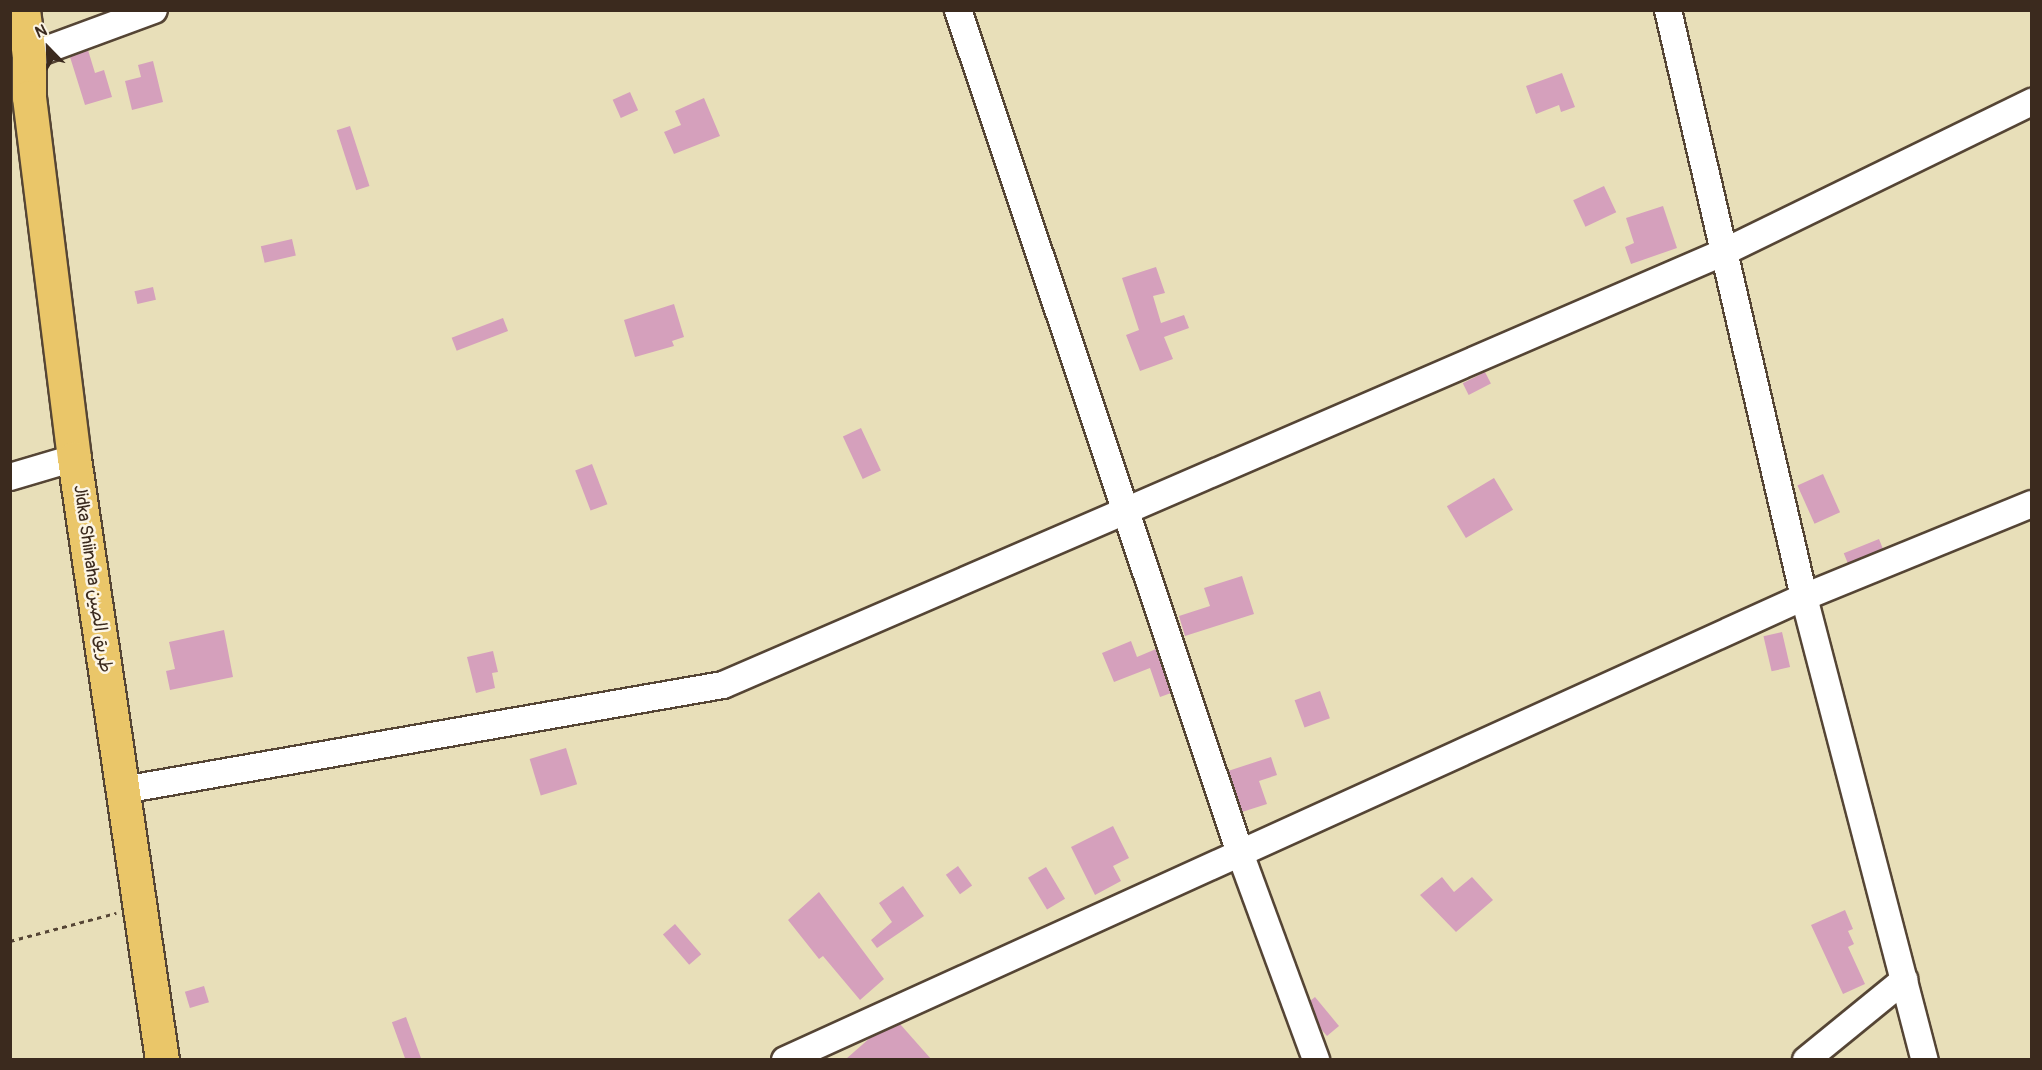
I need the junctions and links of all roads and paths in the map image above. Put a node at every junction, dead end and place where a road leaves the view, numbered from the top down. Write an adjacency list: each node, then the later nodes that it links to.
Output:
1 (23, 10): 5 (main road, Jidka Shiinaha طريق الصين)
2 (154, 10): 5 (street)
3 (958, 10): 11 (street)
4 (1668, 10): 7 (street)
5 (29, 56): 8 (main road, Jidka Shiinaha طريق الصين)
6 (2031, 102): 7 (street)
7 (1724, 252): 11 (street); 12 (street)
8 (74, 458): 9 (street); 13 (main road, Jidka Shiinaha طريق الصين)
9 (10, 477)
10 (2031, 504): 12 (street)
11 (1126, 511): 13 (street); 14 (street)
12 (1804, 597): 14 (street); 17 (street)
13 (123, 790): 15 (main road, Jidka Shiinaha طريق الصين)
14 (1240, 853): 19 (street); 20 (street)
15 (140, 907): 16 (path); 18 (main road, Jidka Shiinaha طريق الصين)
16 (10, 941)
17 (1904, 980): 21 (street); 22 (street)
18 (162, 1059)
19 (785, 1059)
20 (1316, 1059)
21 (1806, 1059)
22 (1925, 1059)

